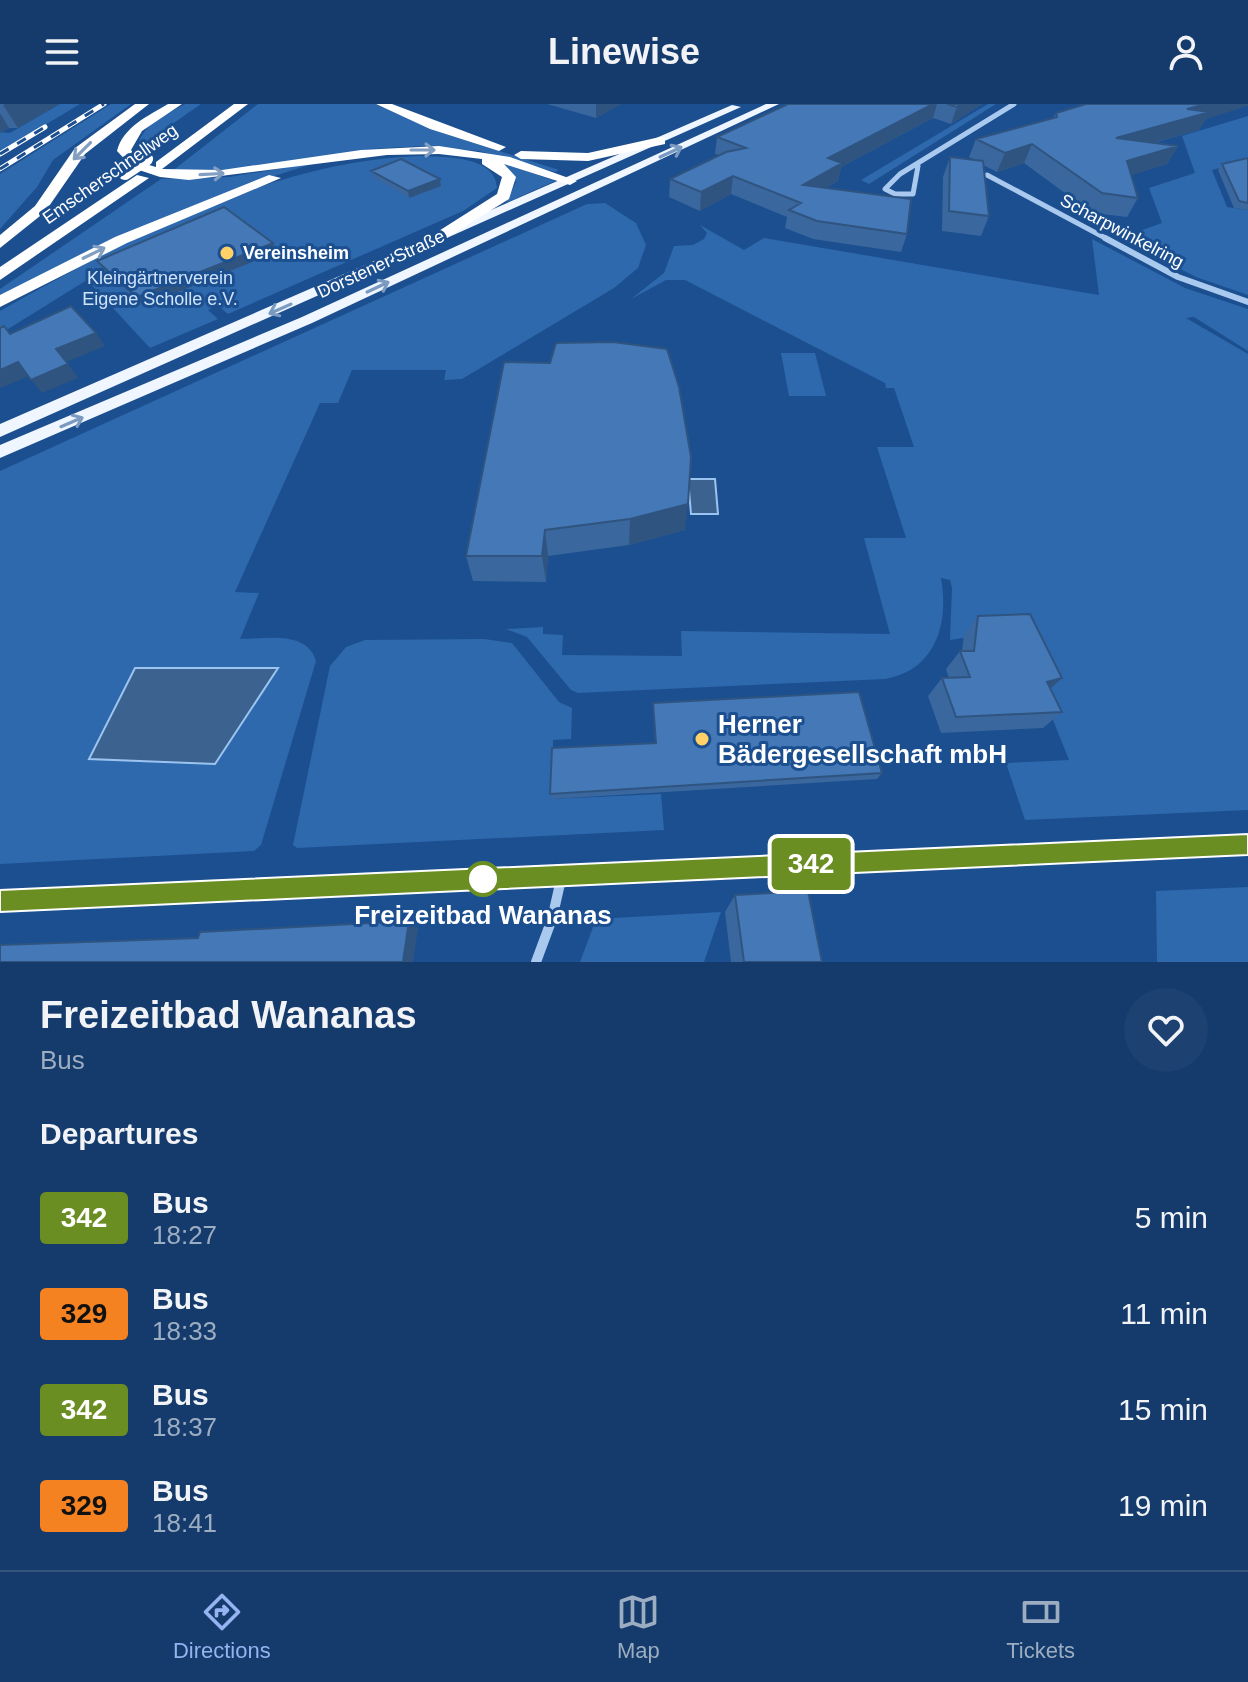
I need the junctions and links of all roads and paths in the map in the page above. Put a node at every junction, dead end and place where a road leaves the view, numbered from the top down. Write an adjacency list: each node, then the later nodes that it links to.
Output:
1 (143, 104): 21 (highway, one-way to 21)
2 (176, 104): 13 (highway, one-way to 13)
3 (221, 104): 23 (highway, bridge)
4 (242, 104): 24 (highway, Emscherschnellweg)
5 (382, 104): 10 (highway)
6 (405, 104): 10 (highway)
7 (743, 104): 11 (main road, Dorstener Straße)
8 (774, 104): 20 (main road, Dorstener Straße, one-way to 8)
9 (1014, 104): 12 (street)
10 (463, 135): 15 (highway)
11 (660, 141): 15 (highway); 19 (main road, Dorstener Straße)
12 (941, 151): 16 (street); 17 (street)
13 (381, 152): 14 (highway, one-way to 14); 25 (highway, one-way to 13)
14 (466, 153): 19 (highway); 22 (highway)
15 (521, 155): 19 (highway)
16 (952, 156)
17 (918, 166): 17 (street)
18 (987, 175): 26 (street, Scharpwinkelring)
19 (576, 179): 20 (main road); 22 (main road, Dorstener Straße)
20 (594, 188): 28 (main road, Dorstener Straße, one-way to 20)
21 (0, 243)
22 (429, 244): 27 (main road, Dorstener Straße, one-way to 27)
23 (0, 253)
24 (0, 275)
25 (0, 302)
26 (1248, 302)
27 (0, 431)
28 (0, 452)
29 (1248, 845): 30 (street)
30 (562, 875): 31 (street); 32 (street)
31 (0, 901)
32 (536, 962)

